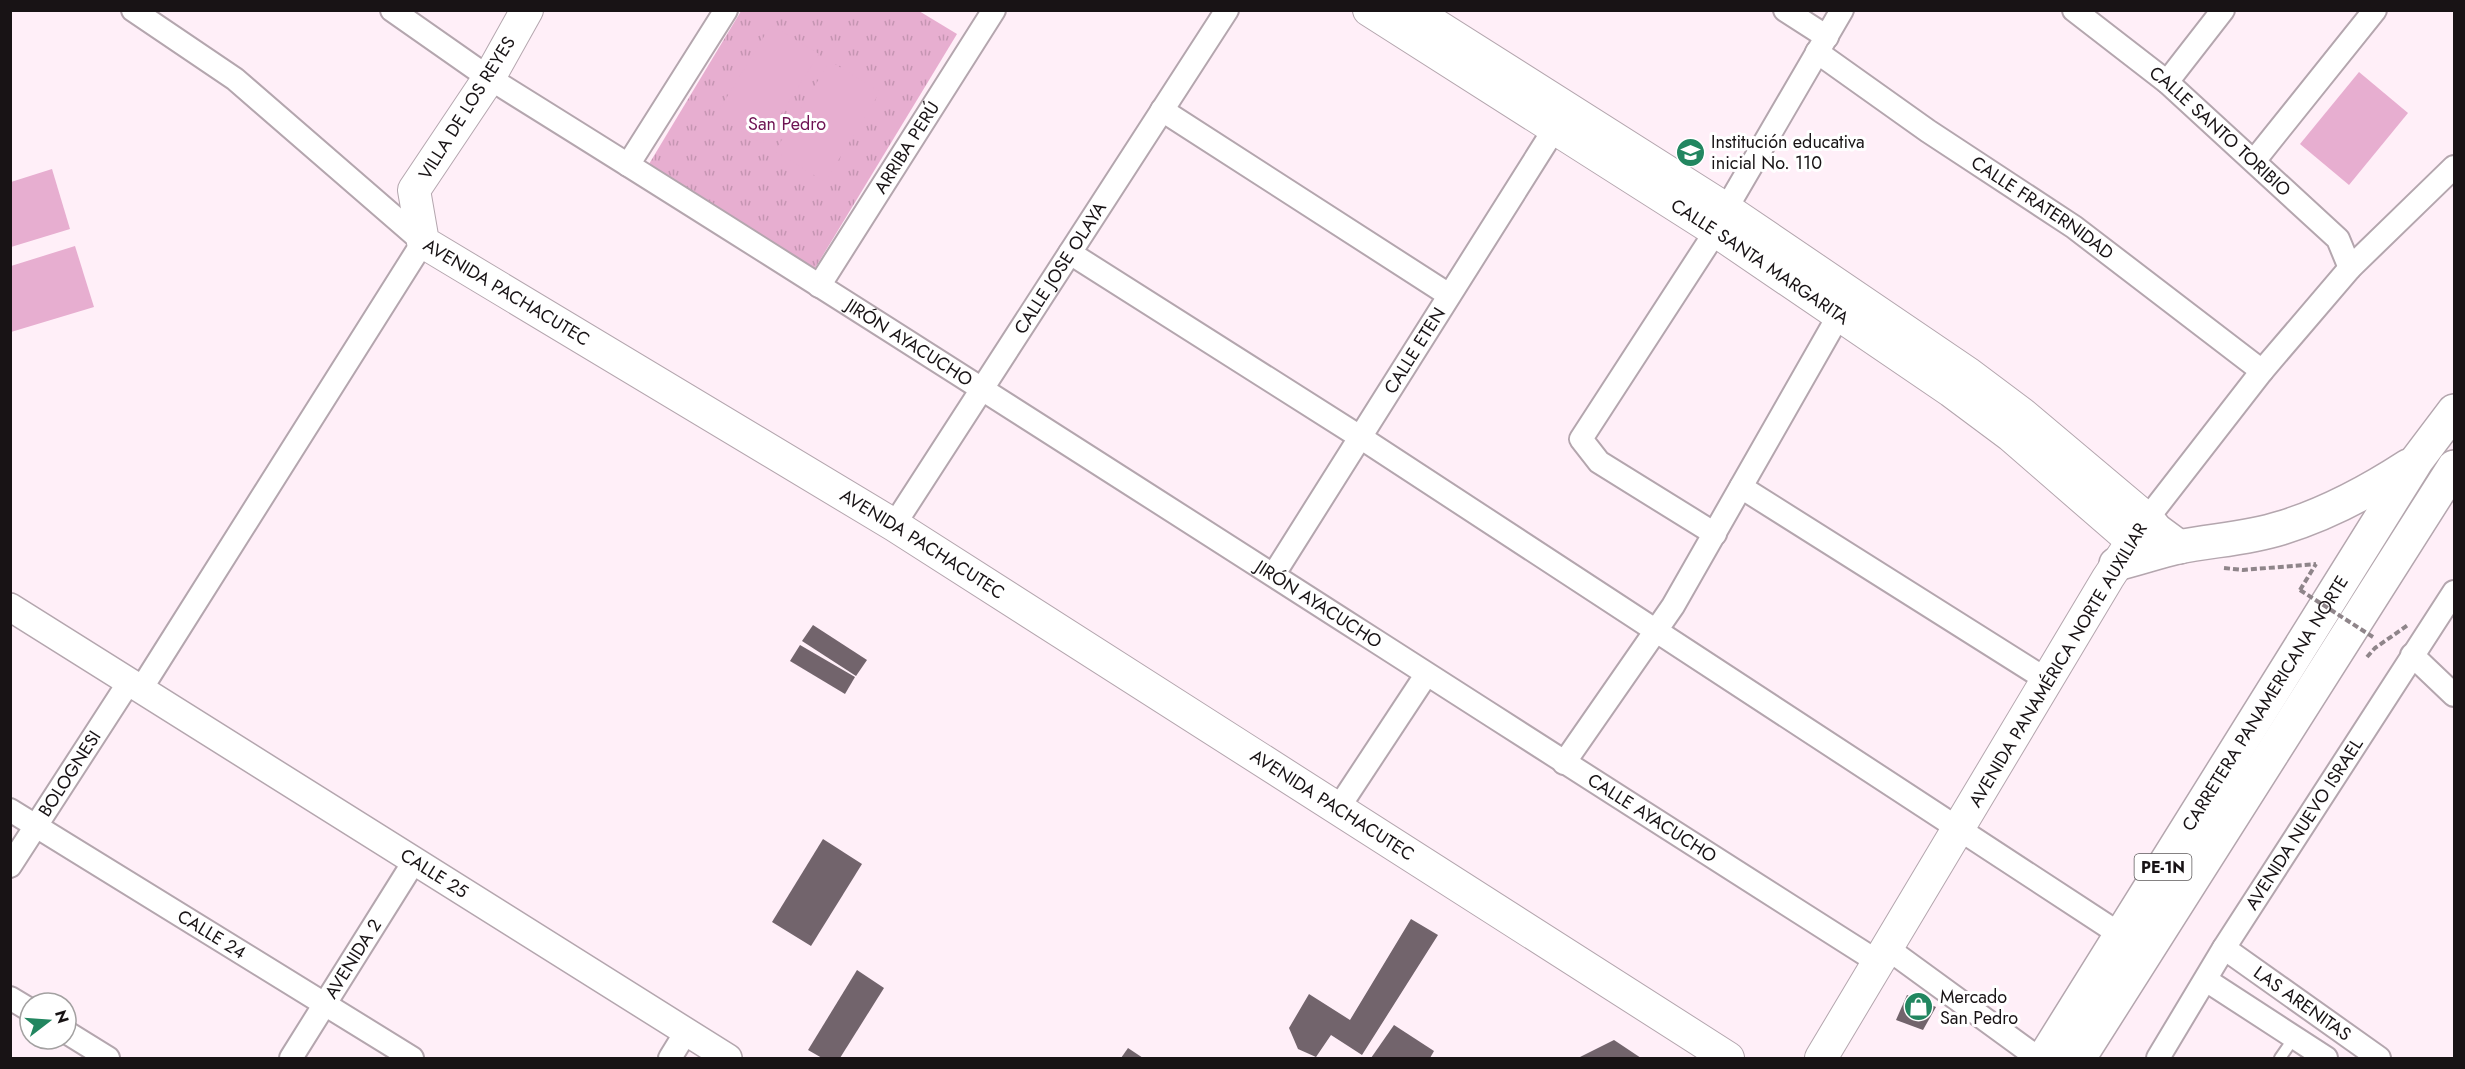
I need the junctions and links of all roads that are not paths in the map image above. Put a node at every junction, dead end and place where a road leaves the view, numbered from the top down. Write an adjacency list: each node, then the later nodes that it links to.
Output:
1 (134, 10): 23 (street, AVENIDA PACHACUTEC)
2 (392, 10): 15 (street, JIRÓN AYACUCHO)
3 (527, 10): 15 (main road, VILLA DE LOS REYES)
4 (726, 10): 20 (street)
5 (1227, 10): 17 (street, CALLE JOSE OLAYA)
6 (1369, 10): 18 (main road, CALLE SANTA MARGARITA)
7 (1412, 10): 22 (main road, CALLE SANTA MARGARITA)
8 (1785, 10): 14 (street, CALLE FRATERNIDAD)
9 (1842, 10): 14 (street)
10 (2074, 10): 16 (street, CALLE SANTO TORIBIO)
11 (2223, 10): 16 (street)
12 (2375, 10): 19 (street)
13 (983, 14): 26 (street, ARRIBA PERÚ)
14 (1822, 44): 22 (street); 29 (street, CALLE FRATERNIDAD)
15 (489, 78): 20 (street, JIRÓN AYACUCHO); 23 (main road, VILLA DE LOS REYES)
16 (2167, 82): 19 (street, CALLE SANTO TORIBIO)
17 (1162, 110): 24 (street, CALLE JOSE OLAYA); 27 (street)
18 (1555, 128): 22 (main road, CALLE SANTA MARGARITA); 27 (street, CALLE ETEN)
19 (2254, 162): 25 (street, CALLE SANTO TORIBIO)
20 (628, 165): 26 (street, JIRÓN AYACUCHO)
21 (2454, 167): 25 (street, AVENIDA PANAMÉRICA NORTE AUXILIAR)
22 (1721, 220): 28 (main road, CALLE SANTA MARGARITA); 37 (street); 38 (main road, CALLE SANTA MARGARITA)
23 (423, 242): 36 (main road, AVENIDA PACHACUTEC); 47 (street, BOLOGNESI)
24 (1070, 254): 30 (street, CALLE JOSE OLAYA); 32 (street)
25 (2350, 268): 29 (street, AVENIDA PANAMÉRICA NORTE AUXILIAR)
26 (819, 286): 30 (street, JIRÓN AYACUCHO)
27 (1449, 295): 32 (street, CALLE ETEN)
28 (1839, 315): 35 (street); 38 (main road, CALLE SANTA MARGARITA)
29 (2262, 371): 38 (street, AVENIDA PANAMÉRICA NORTE AUXILIAR)
30 (982, 389): 36 (street, CALLE JOSE OLAYA); 40 (street, JIRÓN AYACUCHO)
31 (2454, 411): 33 (highway, CARRETERA PANAMERICANA NORTE / PE-1N)
32 (1360, 436): 40 (street, CALLE ETEN); 43 (street)
33 (2417, 460): 39 (highway); 56 (highway, CARRETERA PANAMERICANA NORTE / PE-1N)
34 (2454, 467): 73 (highway, CARRETERA PANAMERICANA NORTE / PE-1N)
35 (1741, 487): 37 (street); 46 (street)
36 (894, 525): 50 (main road, AVENIDA PACHACUTEC)
37 (1715, 534): 43 (street)
38 (2131, 541): 39 (highway); 39 (highway); 46 (main road, AVENIDA PANAMÉRICA NORTE AUXILIAR)
39 (2179, 547)
40 (1274, 574): 45 (street, JIRÓN AYACUCHO)
41 (2454, 592): 44 (street, AVENIDA NUEVO ISRAEL)
42 (10, 607): 47 (street, CALLE 25)
43 (1657, 629): 49 (street); 53 (street)
44 (2412, 655): 48 (street); 57 (street, AVENIDA NUEVO ISRAEL)
45 (1426, 675): 49 (street, CALLE AYACUCHO); 50 (street)
46 (2047, 680): 53 (main road, AVENIDA PANAMÉRICA NORTE AUXILIAR)
47 (135, 685): 52 (street, BOLOGNESI); 54 (street, CALLE 25)
48 (2454, 696)
49 (1564, 763): 58 (street, CALLE AYACUCHO)
50 (1339, 807): 69 (main road, AVENIDA PACHACUTEC)
51 (10, 810): 52 (street, CALLE 24)
52 (36, 826): 55 (street, BOLOGNESI); 60 (street, CALLE 24)
53 (1959, 826): 56 (street); 58 (main road, AVENIDA PANAMÉRICA NORTE AUXILIAR)
54 (415, 860): 60 (street, AVENIDA 2); 61 (street, CALLE 25)
55 (10, 866)
56 (2121, 935): 72 (highway, CARRETERA PANAMERICANA NORTE / PE-1N)
57 (2224, 948): 59 (street, AVENIDA NUEVO ISRAEL); 77 (street, LAS ARENITAS)
58 (1882, 956): 70 (main road, AVENIDA PANAMÉRICA NORTE AUXILIAR); 71 (street, CALLE AYACUCHO)
59 (2206, 980): 62 (street); 74 (street, AVENIDA NUEVO ISRAEL)
60 (325, 1005): 65 (street, AVENIDA 2); 66 (street, CALLE 24)
61 (686, 1032): 67 (street); 68 (street, CALLE 25)
62 (2294, 1038): 75 (lane); 76 (street)
63 (78, 1040): 64 (street)
64 (108, 1059)
65 (291, 1059)
66 (412, 1059)
67 (670, 1059)
68 (728, 1059)
69 (1728, 1059)
70 (1821, 1059)
71 (2038, 1059)
72 (2044, 1059)
73 (2079, 1059)
74 (2158, 1059)
75 (2280, 1059)
76 (2326, 1059)
77 (2379, 1059)

